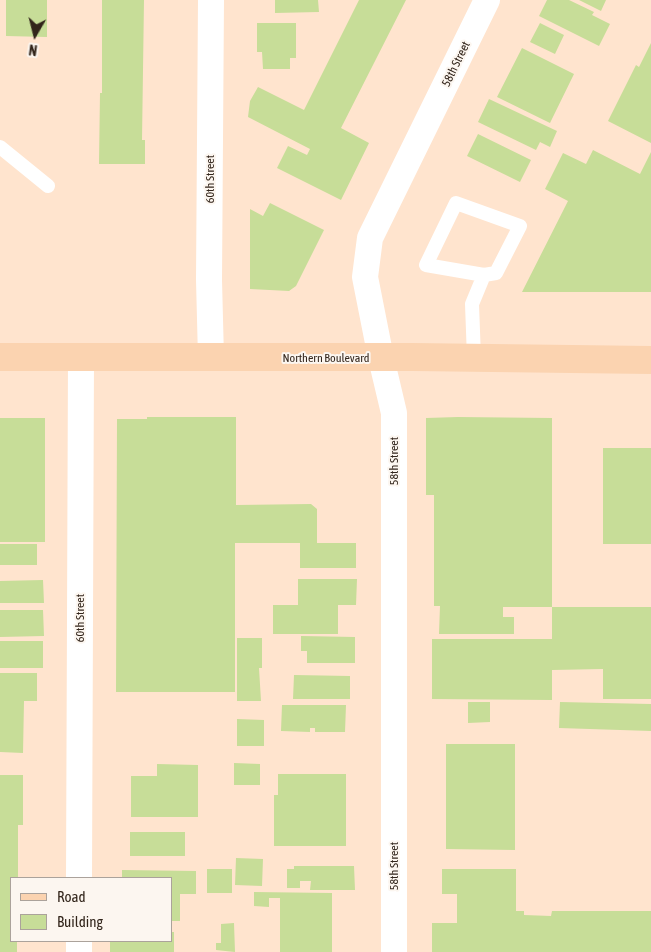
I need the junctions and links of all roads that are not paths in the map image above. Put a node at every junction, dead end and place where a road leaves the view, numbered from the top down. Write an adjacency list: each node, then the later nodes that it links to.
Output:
1 (211, 0): 8 (street, 60th Street)
2 (487, 0): 9 (street, 58th Street)
3 (0, 147): 4 (lane)
4 (48, 186)
5 (484, 274): 5 (lane); 10 (lane)
6 (0, 357): 7 (main road, Northern Boulevard)
7 (80, 358): 8 (main road, Northern Boulevard); 12 (street, 60th Street)
8 (211, 358): 9 (main road, Northern Boulevard)
9 (381, 358): 10 (main road, Northern Boulevard); 13 (street, 58th Street)
10 (474, 358): 11 (main road, Northern Boulevard)
11 (651, 360)
12 (79, 877)
13 (394, 952)

